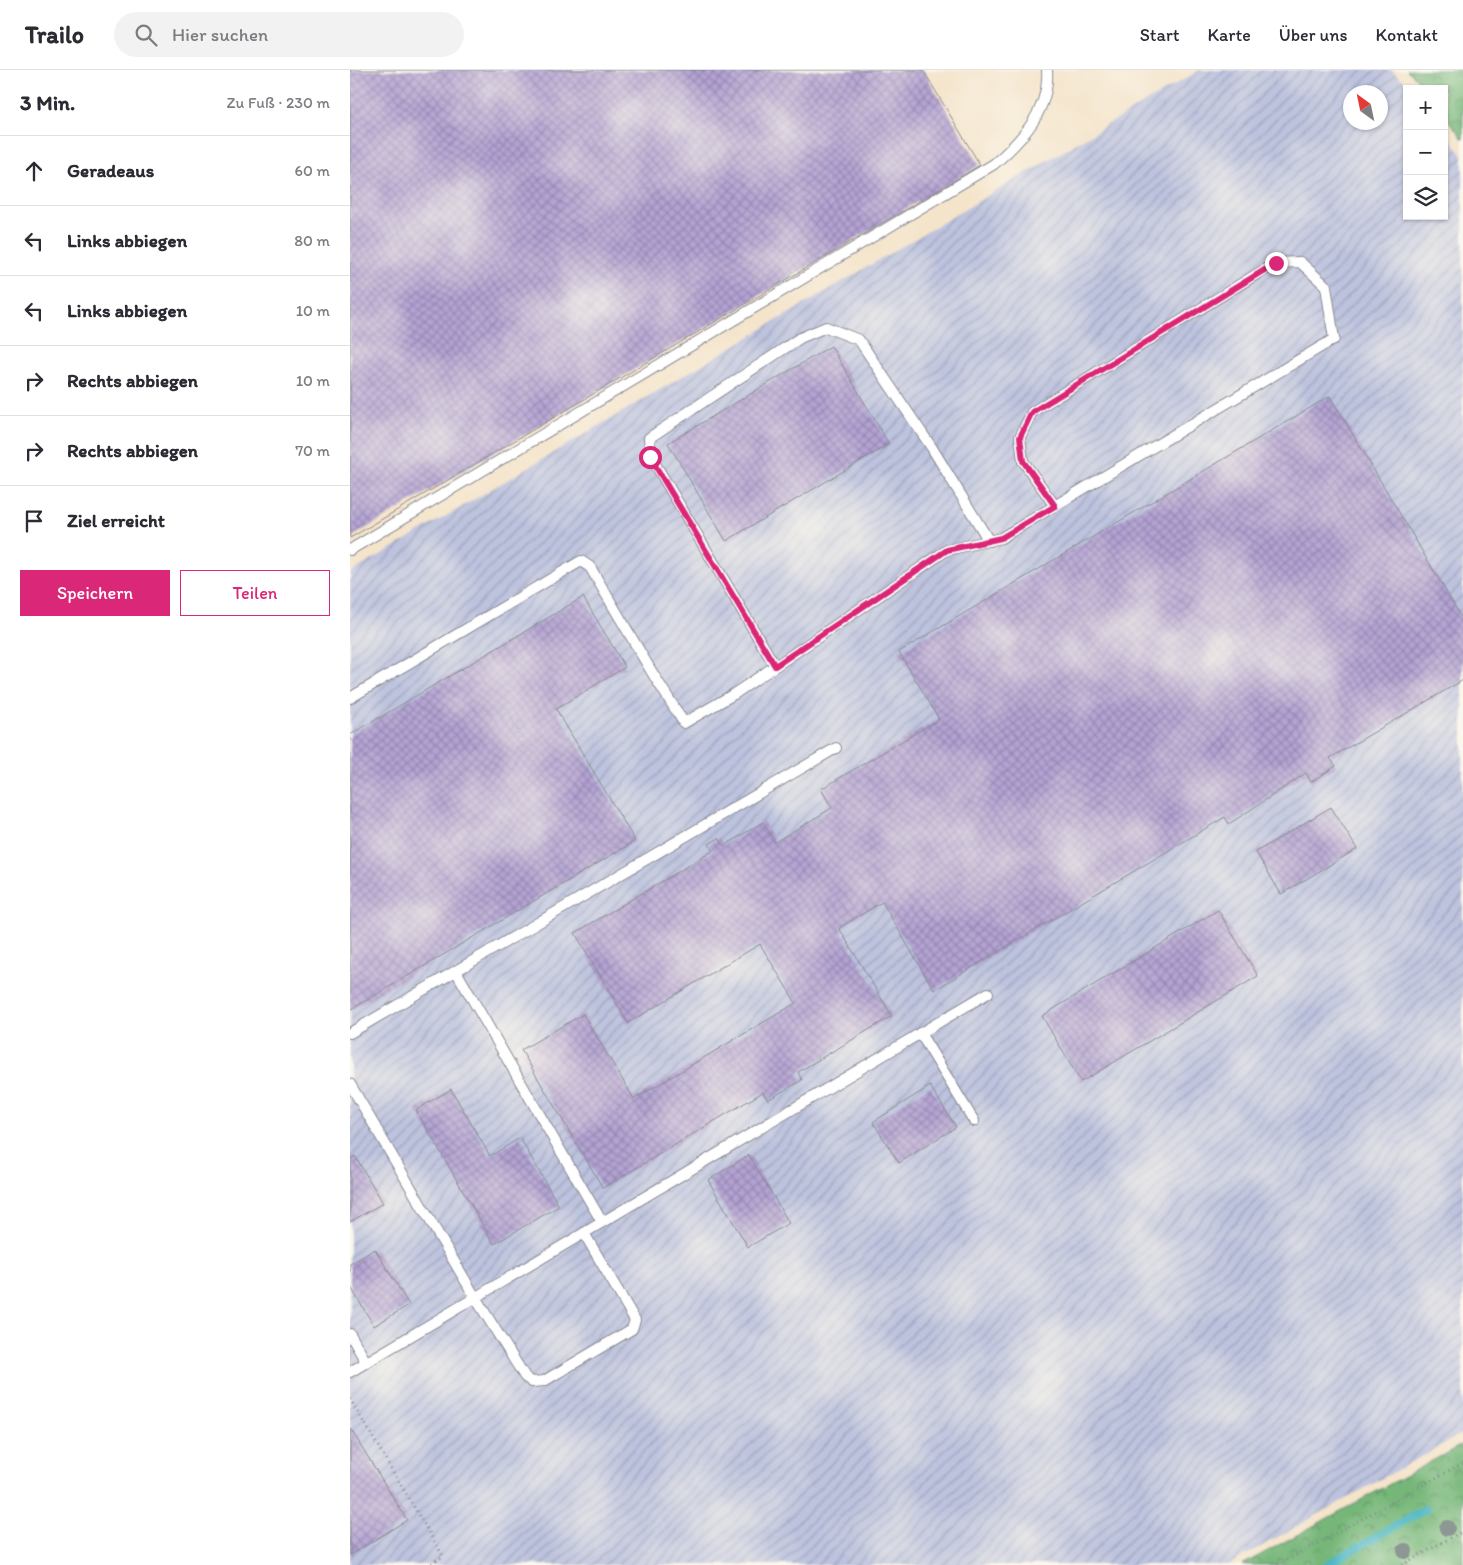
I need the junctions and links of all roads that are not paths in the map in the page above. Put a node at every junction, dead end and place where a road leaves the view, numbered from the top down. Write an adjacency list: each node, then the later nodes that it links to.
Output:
1 (1047, 70): 4 (lane)
2 (1055, 506): 2 (lane); 3 (lane)
3 (989, 541): 5 (lane); 5 (lane)
4 (350, 550)
5 (775, 666): 6 (lane)
6 (350, 698)
7 (836, 748): 8 (lane)
8 (456, 971): 10 (lane); 14 (lane)
9 (988, 992): 11 (lane)
10 (350, 1033)
11 (920, 1033): 13 (lane); 14 (lane)
12 (350, 1084): 16 (lane)
13 (974, 1121)
14 (602, 1222): 15 (lane)
15 (584, 1233): 16 (lane); 16 (lane)
16 (475, 1298): 18 (lane)
17 (350, 1334): 18 (lane)
18 (366, 1362): 19 (lane)
19 (350, 1372)

